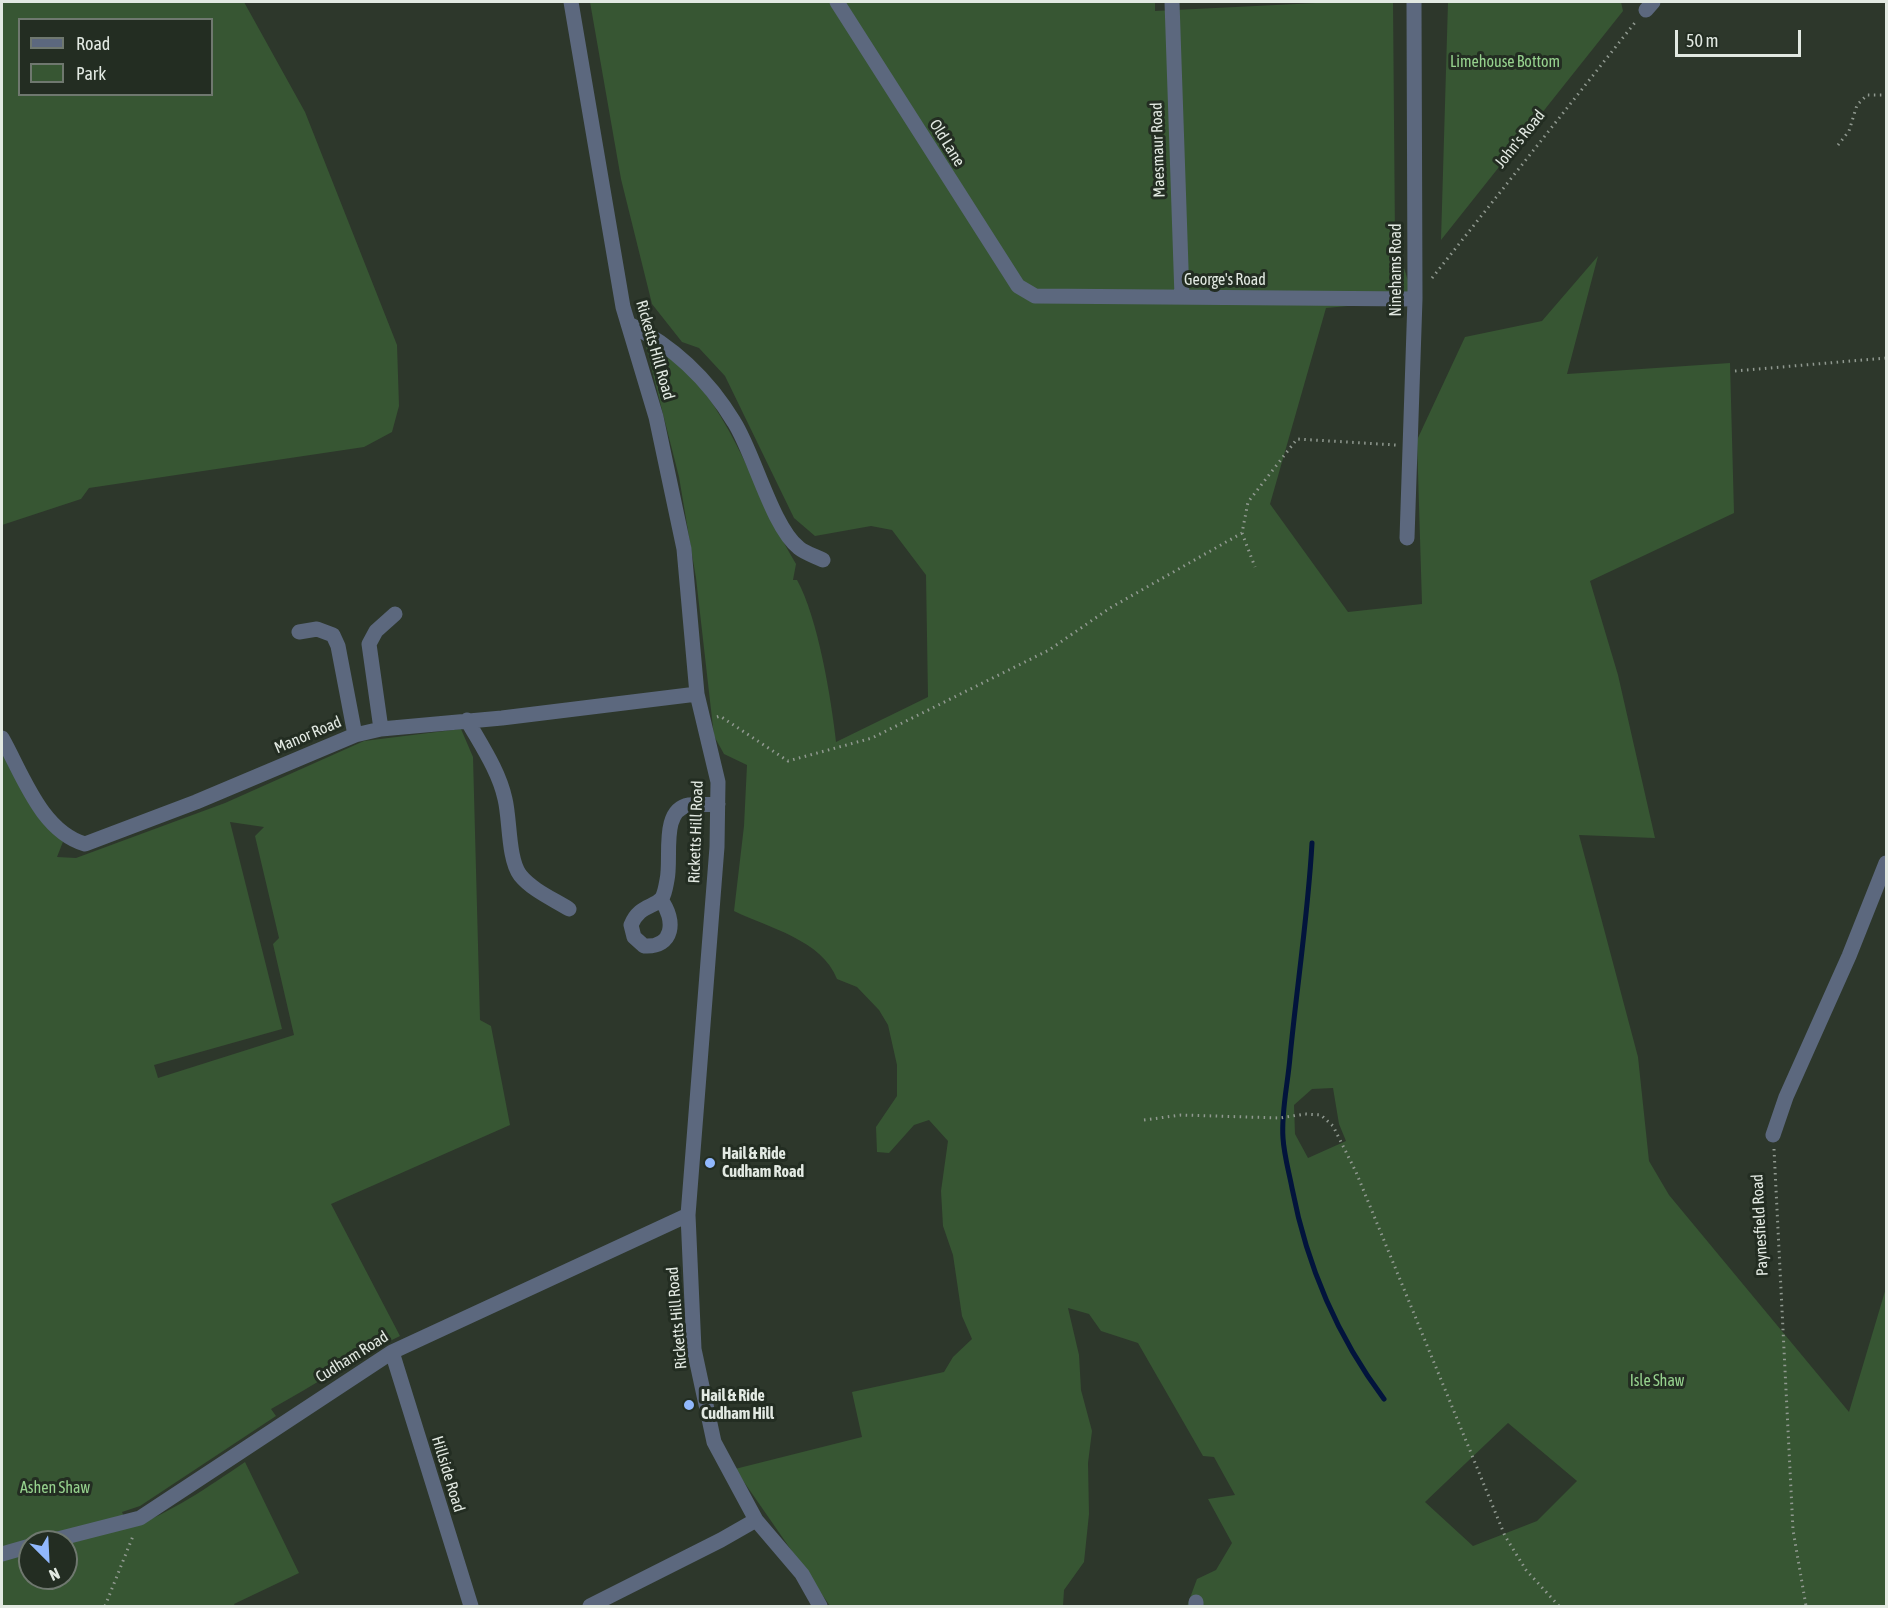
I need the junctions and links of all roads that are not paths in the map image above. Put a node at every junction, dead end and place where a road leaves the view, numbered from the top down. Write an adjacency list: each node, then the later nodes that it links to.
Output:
1 (571, 2): 8 (street, Ricketts Hill Road)
2 (837, 2): 5 (street, Old Lane)
3 (1172, 2): 6 (street, Maesmaur Road)
4 (1414, 2): 7 (street, Ninehams Road)
5 (1035, 296): 6 (street, George's Road)
6 (1182, 297): 7 (street, George's Road)
7 (1415, 299): 9 (street, Ninehams Road)
8 (628, 324): 10 (street); 13 (street, Ricketts Hill Road)
9 (1407, 538)
10 (823, 560)
11 (395, 614): 15 (street)
12 (299, 632): 16 (street)
13 (697, 694): 14 (street, Manor Road); 18 (street, Ricketts Hill Road)
14 (467, 720): 15 (street, Manor Road); 21 (street)
15 (381, 729): 16 (street, Manor Road)
16 (355, 735): 17 (street, Manor Road)
17 (2, 738)
18 (718, 804): 20 (street); 23 (street, Ricketts Hill Road)
19 (1887, 862): 22 (street)
20 (661, 900)
21 (569, 909)
22 (1773, 1135)
23 (687, 1215): 24 (street, Cudham Road); 25 (street, Ricketts Hill Road)
24 (392, 1352): 26 (street, Cudham Road); 29 (street, Hillside Road)
25 (756, 1520): 30 (street); 31 (street, Ricketts Hill Road)
26 (78, 1534)
27 (18, 1549): 28 (street)
28 (2, 1554)
29 (471, 1606)
30 (590, 1606)
31 (820, 1606)

